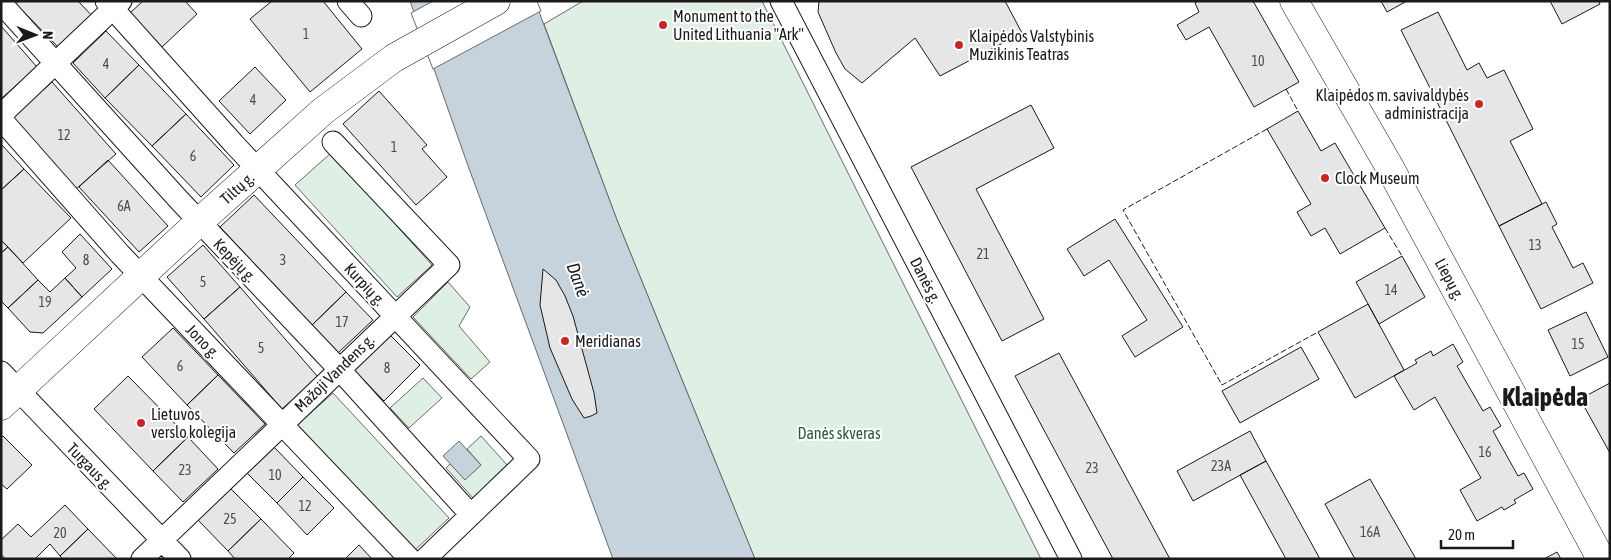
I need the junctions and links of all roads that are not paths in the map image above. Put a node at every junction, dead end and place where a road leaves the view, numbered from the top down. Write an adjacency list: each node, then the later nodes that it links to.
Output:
1 (496, 1): 10 (main road, Tiltų g.)
2 (781, 1): 23 (street, Danės g.)
3 (1294, 1): 24 (main road, Liepų g.)
4 (1, 3): 6 (street, Kepėjų g.)
5 (114, 4): 6 (street); 10 (street, Kurpių g.)
6 (57, 64): 7 (street); 11 (street, Kepėjų g.)
7 (1, 115)
8 (1, 119): 12 (street, Jono g.)
9 (334, 142): 13 (street, Mažoji Vandens g.)
10 (258, 169): 11 (main road, Tiltų g.); 13 (street, Kurpių g.)
11 (199, 222): 12 (main road, Tiltų g.); 14 (street, Kepėjų g.)
12 (141, 276): 15 (main road, Tiltų g.); 16 (street, Jono g.)
13 (394, 315): 14 (street, Mažoji Vandens g.); 17 (street, Kurpių g.)
14 (339, 369): 16 (street, Mažoji Vandens g.); 17 (street, Kepėjų g.)
15 (7, 389): 18 (street, Turgaus g.)
16 (281, 423): 18 (street, Mažoji Vandens g.); 21 (street, Jono g.)
17 (471, 515): 22 (street, Kurpių g.)
18 (161, 540): 19 (street, Mažoji Vandens g.); 20 (street, Turgaus g.)
19 (142, 559)
20 (180, 559)
21 (410, 559)
22 (425, 559)
23 (1071, 559)
24 (1601, 559)

